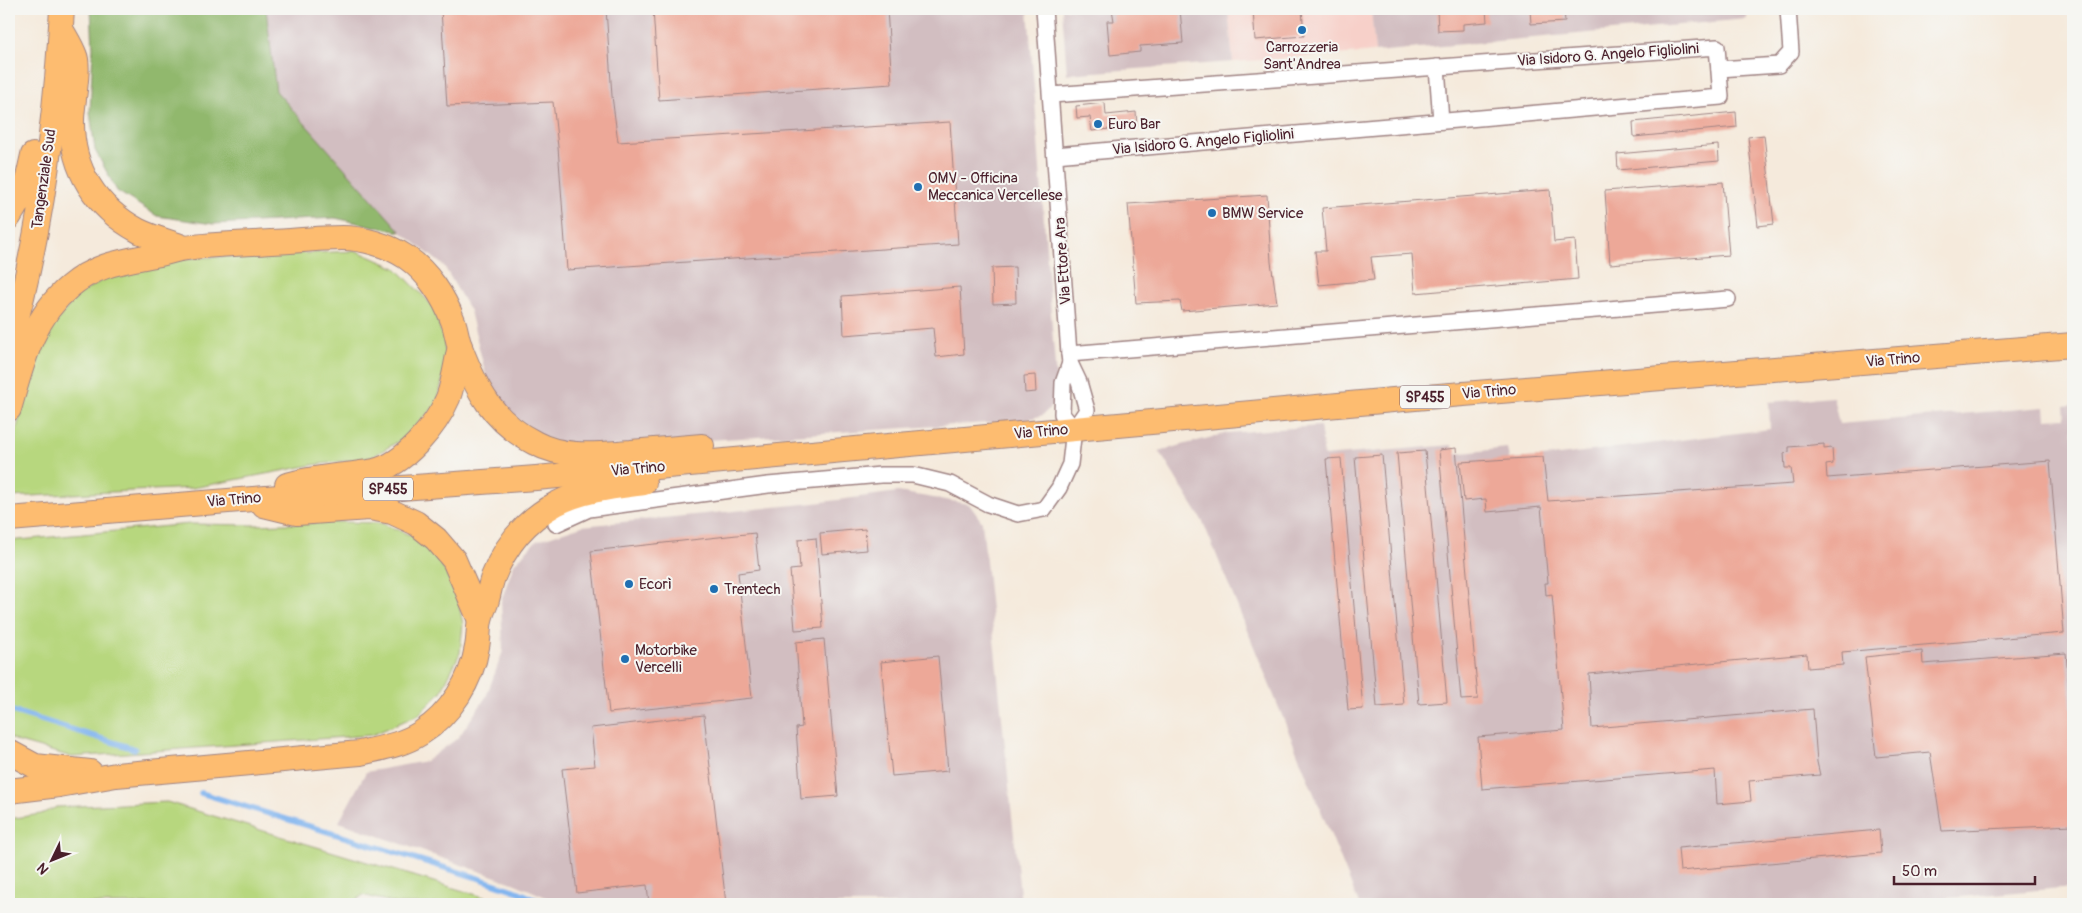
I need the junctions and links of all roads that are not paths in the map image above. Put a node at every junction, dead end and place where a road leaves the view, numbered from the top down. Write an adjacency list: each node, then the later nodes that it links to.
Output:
1 (1044, 9): 7 (street, Via Ettore Ara)
2 (1788, 9): 5 (street)
3 (61, 19): 6 (main road, Tangenziale Sud); 11 (main road)
4 (1437, 67): 5 (street, Via Isidoro G. Angelo Figliolini); 7 (street, Via Isidoro G. Angelo Figliolini); 8 (street)
5 (1719, 70): 8 (street, Via Isidoro G. Angelo Figliolini)
6 (57, 89): 10 (main road); 15 (main road, Tangenziale Sud)
7 (1050, 95): 9 (street, Via Ettore Ara)
8 (1442, 121): 9 (street, Via Isidoro G. Angelo Figliolini)
9 (1055, 155): 16 (street, Via Ettore Ara)
10 (9, 217)
11 (185, 248): 14 (main road); 17 (main road)
12 (1728, 299): 16 (street)
13 (2073, 345): 18 (main road, Via Trino / SP455)
14 (460, 346): 19 (main road); 20 (main road)
15 (9, 347)
16 (1069, 358): 18 (street, Via Ettore Ara); 18 (street, Via Ettore Ara)
17 (9, 409)
18 (1074, 429): 19 (main road, Via Trino / SP455); 22 (street)
19 (778, 455): 20 (main road, Via Trino / SP455); 23 (main road)
20 (240, 500): 21 (main road, Via Trino / SP455); 23 (main road)
21 (9, 520)
22 (556, 524)
23 (480, 620): 25 (main road)
24 (9, 752): 25 (main road)
25 (116, 775): 26 (main road)
26 (9, 791)

